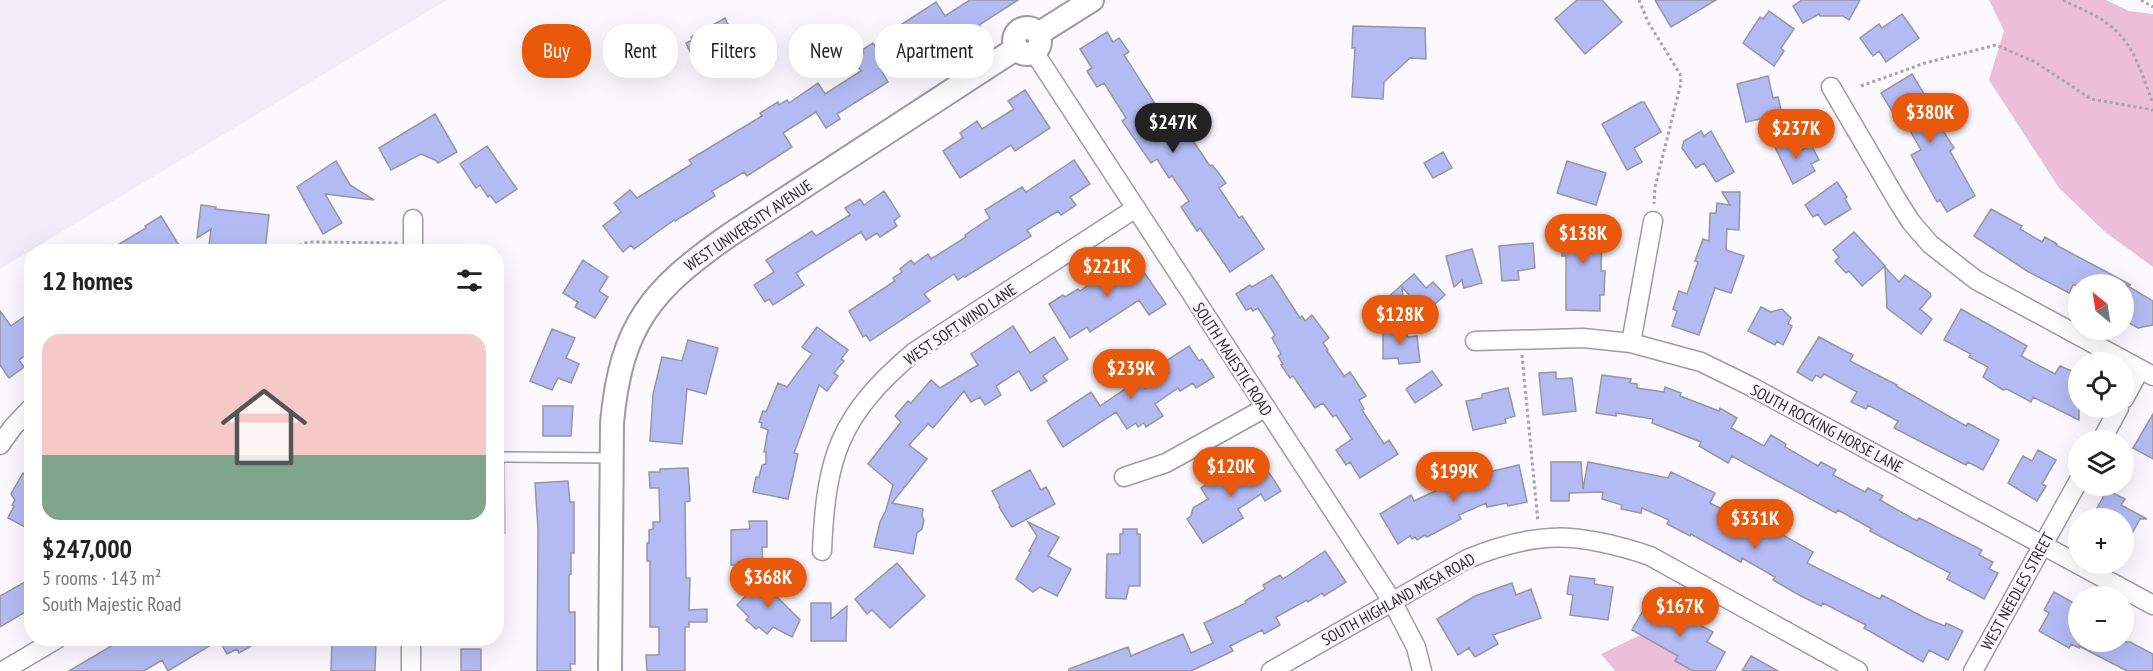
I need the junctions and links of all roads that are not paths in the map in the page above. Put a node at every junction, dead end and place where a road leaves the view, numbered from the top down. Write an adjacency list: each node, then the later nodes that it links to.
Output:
1 (1092, 0): 2 (street, WEST UNIVERSITY AVENUE)
2 (1030, 45): 4 (street, SOUTH MAJESTIC ROAD); 16 (street, WEST UNIVERSITY AVENUE)
3 (1831, 87): 10 (street)
4 (1136, 207): 12 (street, SOUTH MAJESTIC ROAD); 20 (street, WEST SOFT WIND LANE)
5 (413, 219): 7 (street)
6 (1653, 221): 9 (street)
7 (413, 244)
8 (1475, 341): 9 (street, SOUTH ROCKING HORSE LANE)
9 (1631, 343): 19 (street, SOUTH ROCKING HORSE LANE)
10 (2147, 373): 11 (street)
11 (2134, 388)
12 (1265, 408): 17 (street); 21 (street, SOUTH MAJESTIC ROAD)
13 (24, 415): 14 (street)
14 (0, 445)
15 (504, 457): 16 (lane)
16 (611, 458): 27 (street, WEST UNIVERSITY AVENUE)
17 (1124, 477)
18 (2070, 496): 19 (street, WEST NEEDLES STREET)
19 (2043, 544): 22 (street, SOUTH ROCKING HORSE LANE); 31 (street, WEST NEEDLES STREET)
20 (822, 550)
21 (1392, 602): 28 (street, SOUTH HIGHLAND MESA ROAD); 29 (street, SOUTH MAJESTIC ROAD); 30 (street, SOUTH HIGHLAND MESA ROAD)
22 (2153, 605)
23 (45, 646): 25 (street)
24 (411, 646): 26 (street)
25 (3, 671)
26 (411, 671)
27 (610, 671)
28 (1271, 671)
29 (1422, 671)
30 (1858, 671)
31 (1973, 671)

